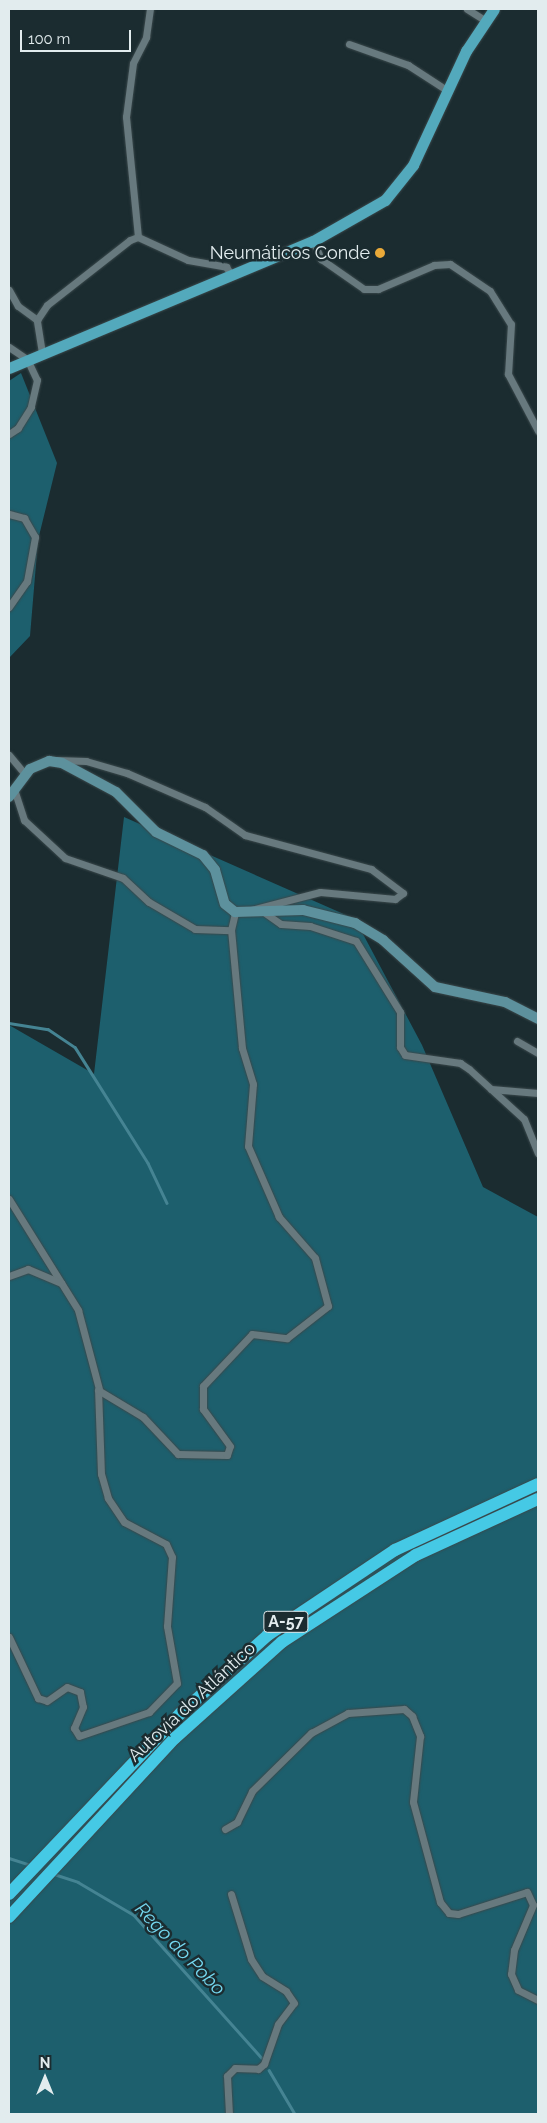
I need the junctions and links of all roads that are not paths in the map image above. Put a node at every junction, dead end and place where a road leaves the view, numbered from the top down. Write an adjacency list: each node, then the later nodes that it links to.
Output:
1 (150, 9): 7 (street)
2 (467, 9): 4 (street)
3 (494, 9): 4 (main road)
4 (486, 21): 6 (main road)
5 (348, 44): 6 (street)
6 (448, 91): 8 (main road)
7 (138, 237): 9 (street); 11 (street)
8 (313, 241): 9 (main road); 16 (street)
9 (231, 274): 13 (main road)
10 (9, 290): 11 (street)
11 (37, 320): 13 (street)
12 (9, 347): 14 (street)
13 (42, 353): 14 (main road)
14 (27, 359): 15 (main road); 17 (street)
15 (9, 368)
16 (538, 431)
17 (9, 434)
18 (9, 514): 19 (street)
19 (9, 607)
20 (9, 756): 22 (street)
21 (54, 761): 22 (street); 24 (street); 24 (street)
22 (25, 774): 23 (street)
23 (11, 793): 26 (street)
24 (240, 913): 25 (street); 26 (street)
25 (265, 913): 27 (street); 30 (street)
26 (231, 930): 36 (street)
27 (538, 1019)
28 (517, 1041): 29 (street)
29 (538, 1054)
30 (491, 1089): 31 (street); 32 (street)
31 (538, 1093)
32 (538, 1153)
33 (9, 1199): 35 (street)
34 (9, 1276): 35 (street)
35 (62, 1283): 36 (street)
36 (99, 1389): 39 (street)
37 (538, 1484): 41 (highway, Autovía do Atlántico / A-57)
38 (538, 1499): 43 (highway, Autovía do Atlántico / A-57)
39 (9, 1637)
40 (225, 1829): 44 (street)
41 (9, 1894)
42 (231, 1894): 45 (street)
43 (11, 1915)
44 (538, 2000)
45 (229, 2114)

